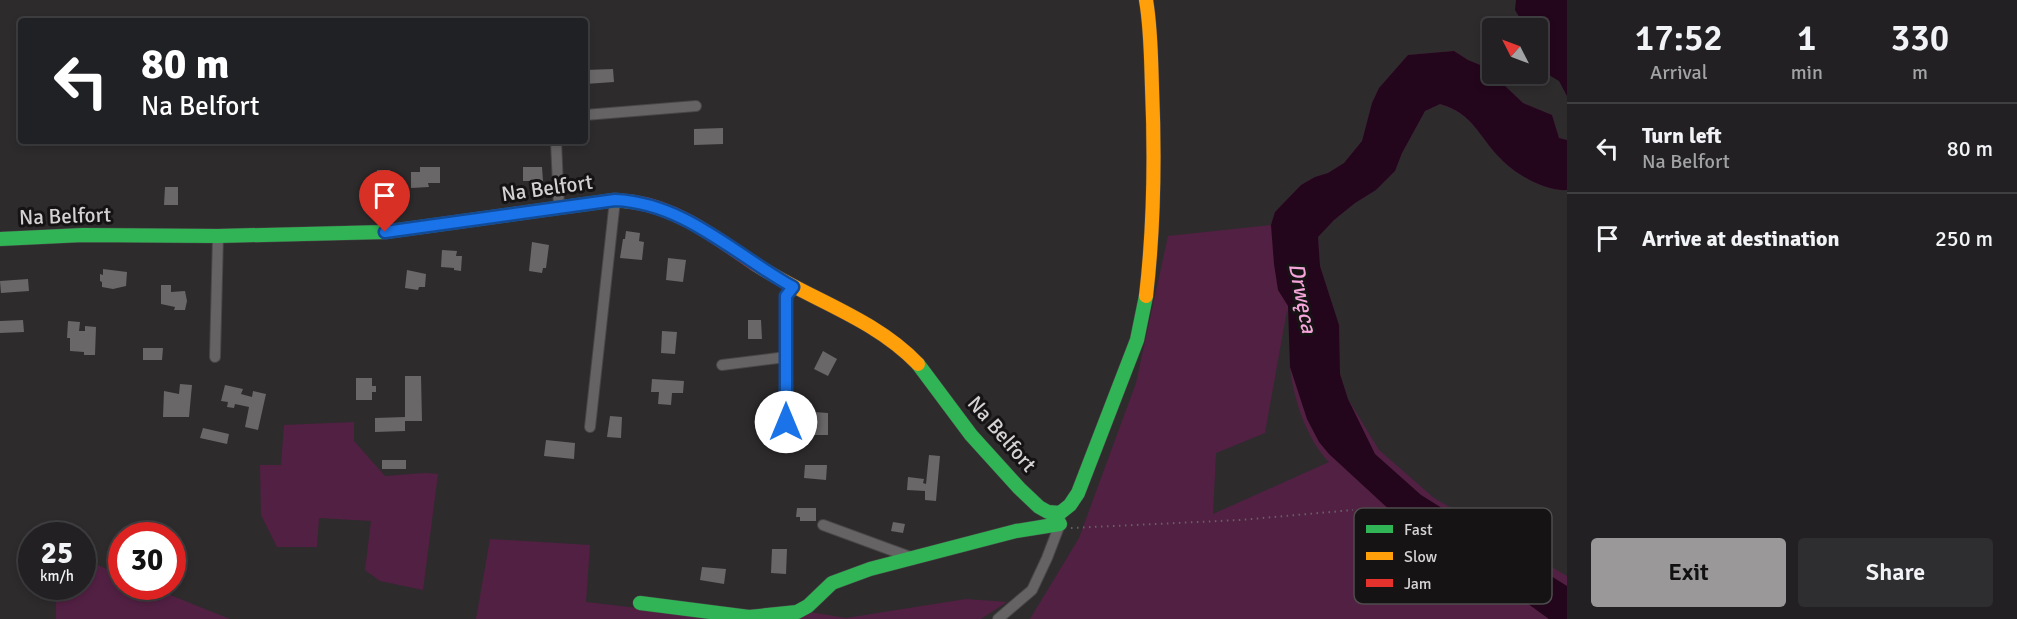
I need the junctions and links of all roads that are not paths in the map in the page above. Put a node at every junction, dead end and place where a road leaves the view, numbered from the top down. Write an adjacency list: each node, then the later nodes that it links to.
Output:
1 (1146, 0): 15 (street)
2 (696, 106): 3 (street)
3 (588, 115)
4 (556, 144): 6 (street)
5 (615, 200): 6 (street, Na Belfort); 9 (street, Na Belfort); 14 (street)
6 (558, 208): 7 (street, Na Belfort)
7 (218, 236): 8 (street, Na Belfort); 10 (street)
8 (0, 239)
9 (793, 287): 11 (street); 15 (street, Na Belfort)
10 (214, 357)
11 (786, 357): 12 (street); 13 (street)
12 (722, 365)
13 (786, 422)
14 (590, 427)
15 (1060, 518): 17 (street); 19 (street)
16 (824, 525): 17 (street)
17 (913, 559): 18 (street)
18 (640, 603)
19 (998, 619)

